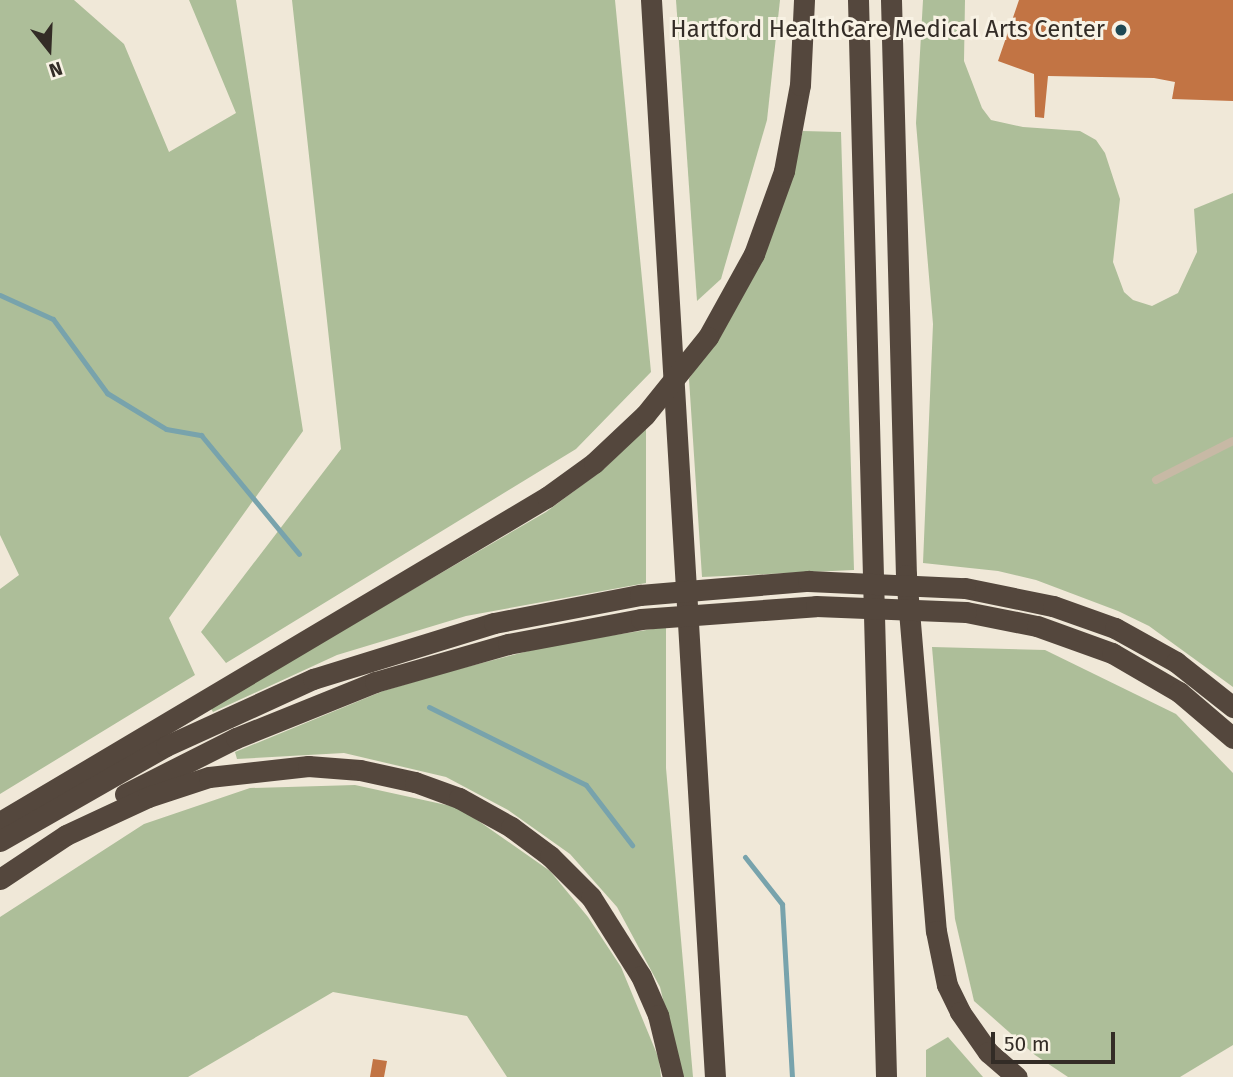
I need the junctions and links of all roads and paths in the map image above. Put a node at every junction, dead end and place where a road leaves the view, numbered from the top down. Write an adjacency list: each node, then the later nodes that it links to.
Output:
1 (639, 0): 6 (highway)
2 (651, 0): 6 (highway)
3 (804, 0): 11 (highway, bridge)
4 (858, 0): 17 (highway)
5 (891, 0): 18 (highway)
6 (654, 59): 16 (highway)
7 (1233, 441): 8 (lane)
8 (1156, 480)
9 (1233, 707): 13 (highway, bridge)
10 (1233, 738): 12 (highway, bridge)
11 (0, 822)
12 (66, 835): 14 (highway); 15 (highway)
13 (0, 841)
14 (0, 879)
15 (673, 1077)
16 (715, 1077)
17 (886, 1077)
18 (1017, 1077)

